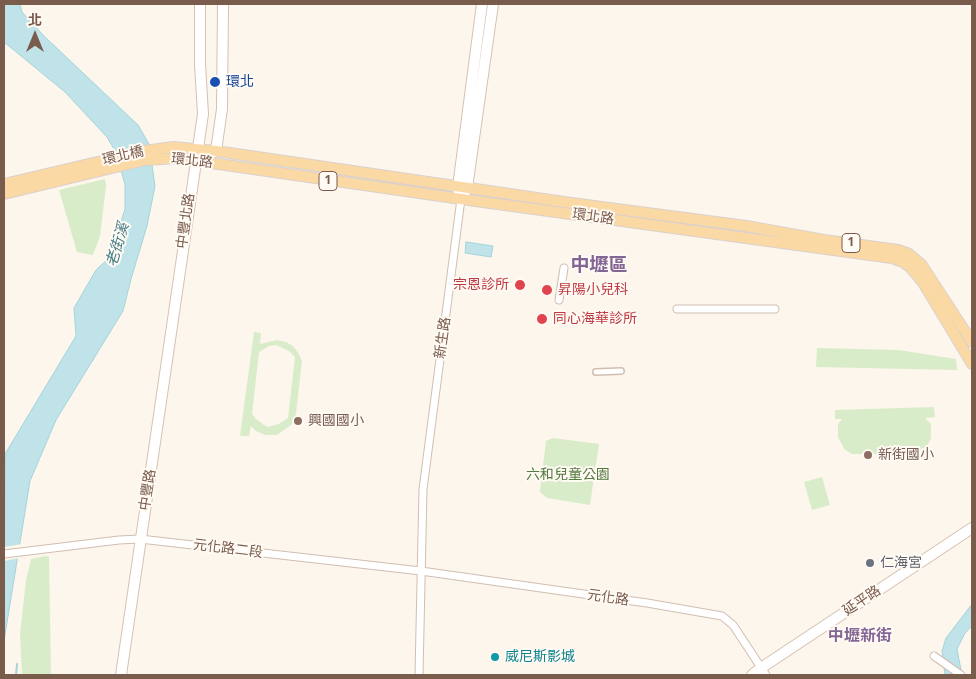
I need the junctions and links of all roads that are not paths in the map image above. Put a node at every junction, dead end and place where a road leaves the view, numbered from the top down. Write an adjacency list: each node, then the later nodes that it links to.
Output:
1 (200, 4): 5 (main road, 中豐北路)
2 (223, 4): 6 (main road)
3 (482, 4): 11 (main road, 新生路)
4 (493, 4): 11 (main road)
5 (197, 150): 6 (main road, 環北路 / 1); 7 (main road, 環北路 / 1); 8 (main road, 中豐北路)
6 (216, 151): 8 (main road); 11 (main road, 環北路 / 1)
7 (159, 153): 8 (main road, 環北路 / 1); 9 (main road, 環北橋 / 1)
8 (195, 161): 13 (main road, 環北路 / 1); 18 (main road, 中豐北路)
9 (90, 169): 10 (main road, 1); 12 (main road, 1)
10 (4, 184)
11 (462, 188): 13 (main road, 新生路); 14 (main road, 環北路 / 1)
12 (4, 194)
13 (461, 199): 14 (main road, 環北路 / 1); 29 (street, 新生路)
14 (571, 209): 15 (main road, 環北路 / 1)
15 (684, 224): 21 (main road, 環北路 / 1); 22 (main road, 環北路 / 1)
16 (564, 268): 17 (street)
17 (559, 300)
18 (174, 304): 27 (main road, 中豐路)
19 (677, 309): 20 (street)
20 (775, 309)
21 (972, 342)
22 (969, 354): 23 (main road, 環北路 / 1)
23 (972, 364)
24 (621, 371): 25 (street)
25 (596, 372)
26 (972, 528): 31 (main road, 延平路)
27 (140, 539): 28 (street, 元化路二段); 29 (street, 元化路二段); 32 (main road, 中豐路)
28 (4, 554)
29 (421, 571): 31 (street, 元化路); 33 (street, 新生路)
30 (934, 656): 35 (street)
31 (763, 671): 34 (main road, 延平路)
32 (121, 675)
33 (419, 675)
34 (752, 675)
35 (961, 675)

